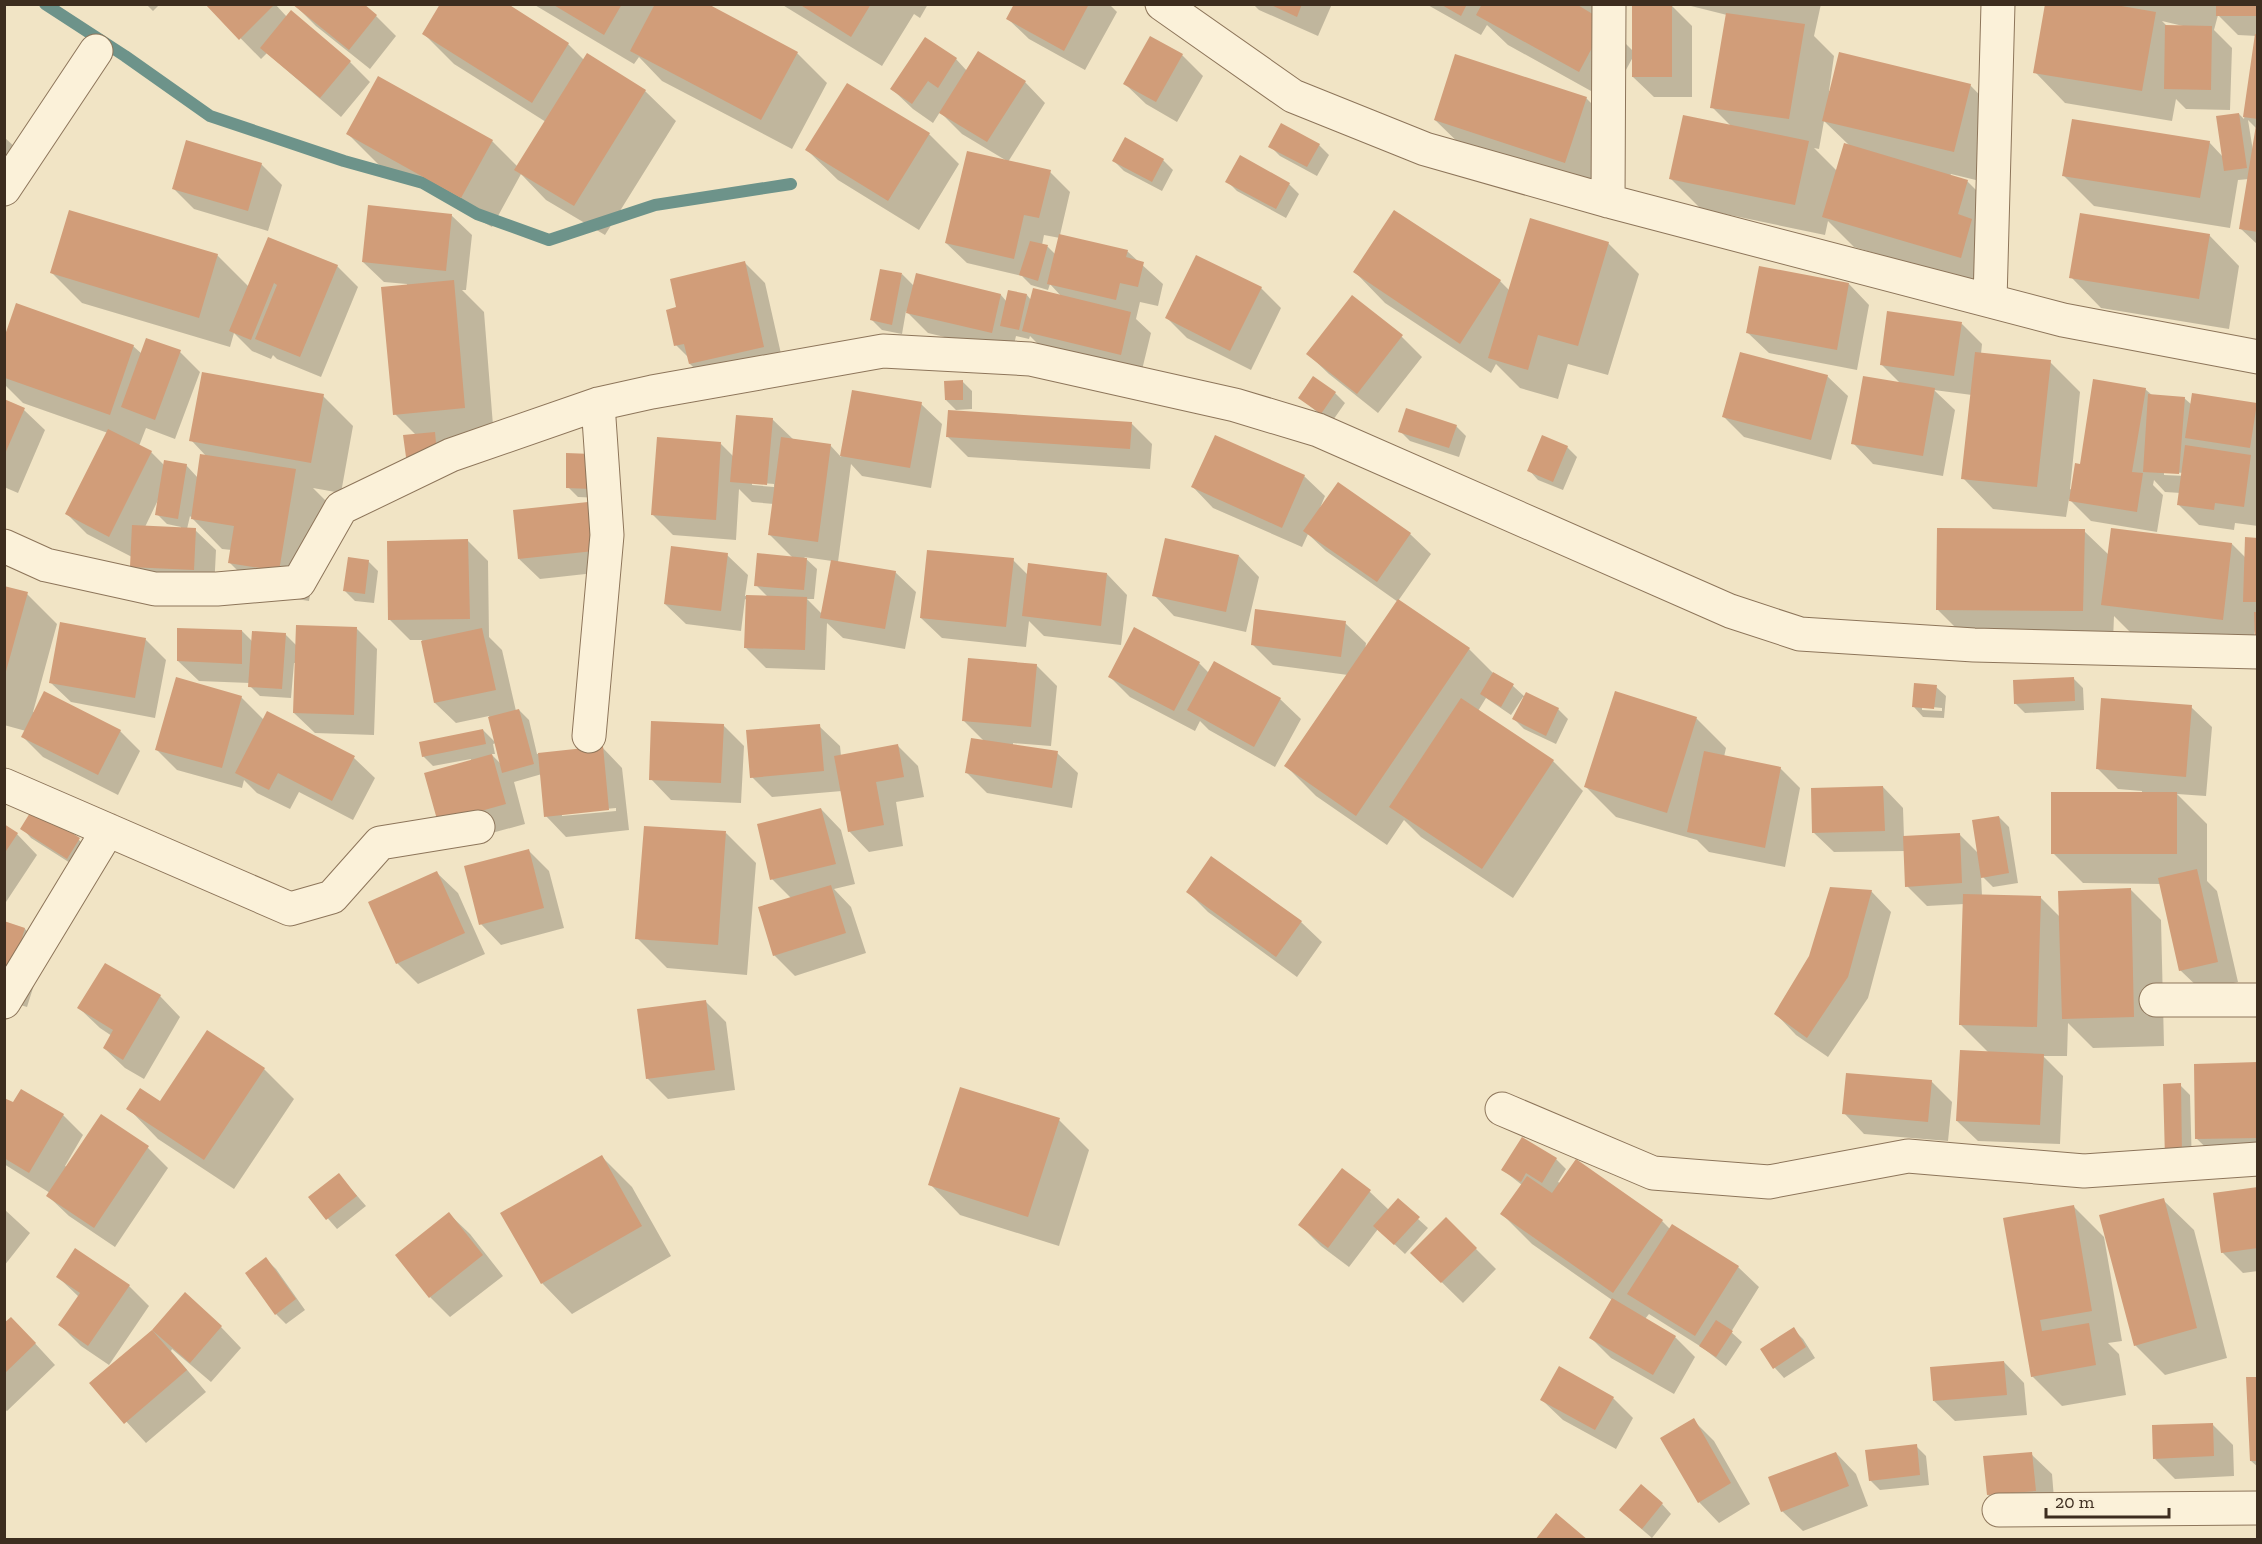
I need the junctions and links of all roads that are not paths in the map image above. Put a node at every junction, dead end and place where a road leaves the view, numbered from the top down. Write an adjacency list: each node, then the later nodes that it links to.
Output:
1 (1162, 4): 6 (street)
2 (1609, 4): 6 (street)
3 (1998, 4): 7 (street)
4 (96, 51): 5 (street)
5 (4, 189)
6 (1608, 201): 7 (street)
7 (1990, 301): 8 (street)
8 (2258, 357)
9 (597, 404): 10 (street); 11 (street); 12 (street)
10 (4, 546)
11 (2258, 652)
12 (589, 736)
13 (4, 785): 15 (street)
14 (478, 827): 15 (street)
15 (108, 830): 18 (street)
16 (2156, 1000): 17 (street)
17 (2258, 1000)
18 (4, 1002)
19 (1502, 1108): 20 (street)
20 (2258, 1159)
21 (2258, 1508): 22 (street)
22 (2000, 1510)

